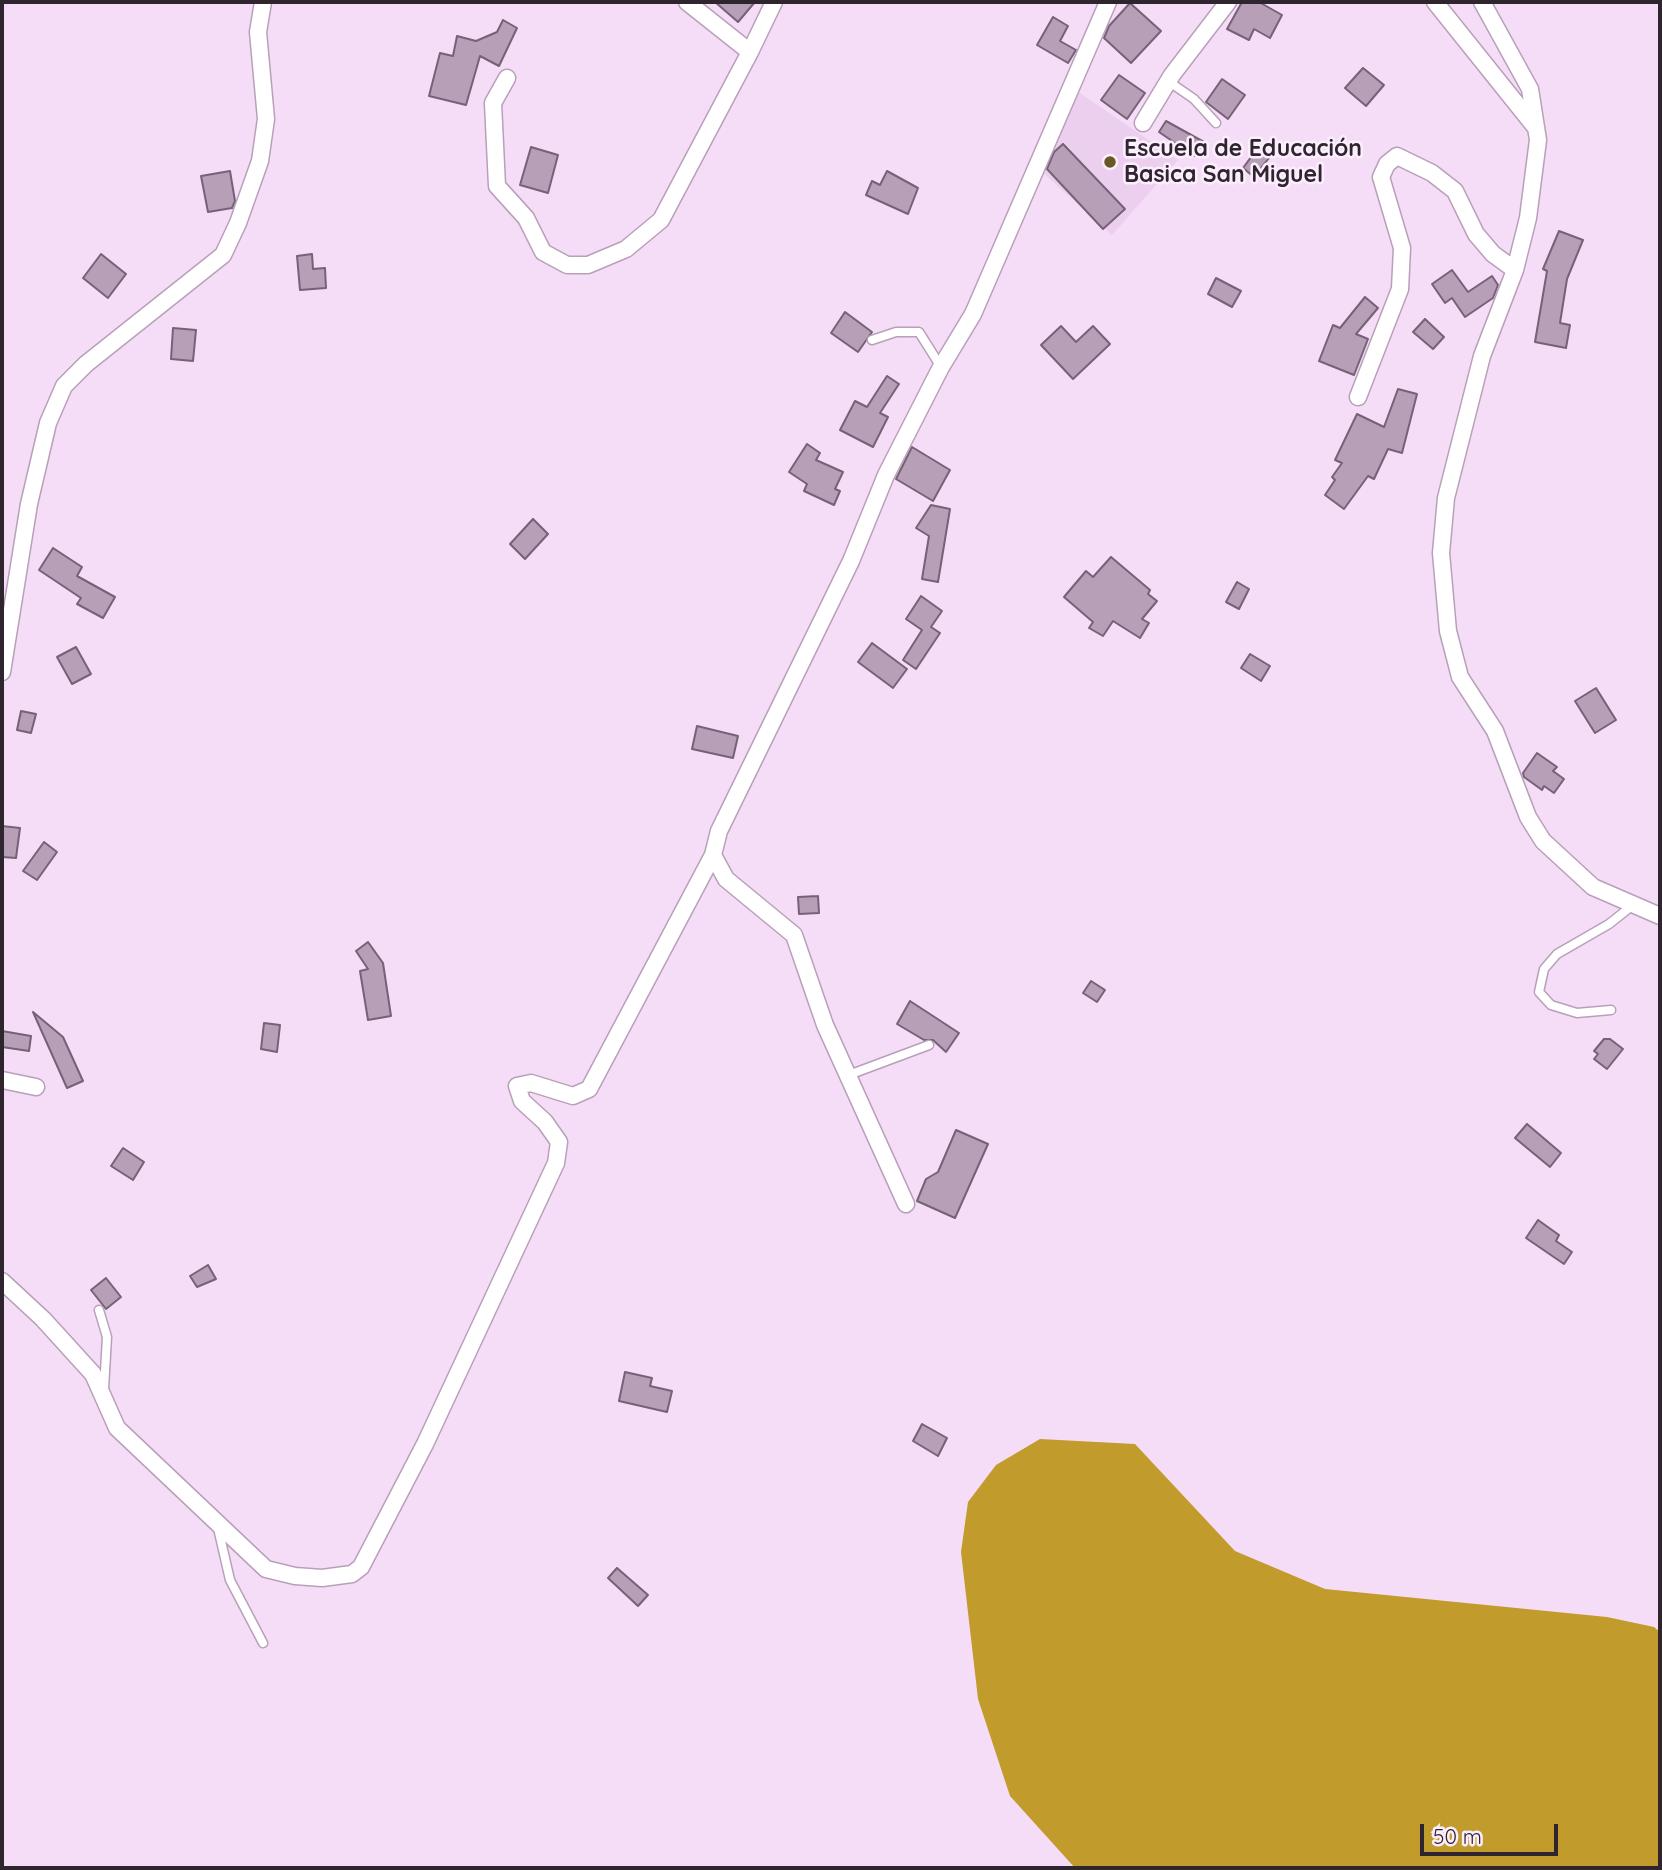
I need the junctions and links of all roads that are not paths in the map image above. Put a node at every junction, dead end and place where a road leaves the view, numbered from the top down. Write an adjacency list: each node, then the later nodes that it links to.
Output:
1 (263, 2): 18 (street)
2 (687, 2): 8 (street)
3 (774, 2): 8 (street)
4 (1108, 2): 16 (street)
5 (1228, 2): 10 (street)
6 (1435, 2): 13 (street)
7 (1482, 2): 13 (street)
8 (750, 52): 9 (street)
9 (507, 78)
10 (1168, 81): 11 (street); 12 (lane)
11 (1143, 123)
12 (1216, 123)
13 (1536, 128): 14 (street)
14 (1516, 270): 17 (street); 20 (street)
15 (872, 340): 16 (lane)
16 (940, 367): 19 (street)
17 (1358, 397)
18 (2, 672)
19 (713, 855): 24 (street); 31 (street)
20 (1633, 905): 21 (street); 22 (lane)
21 (1660, 916)
22 (1611, 1010)
23 (929, 1045): 24 (lane)
24 (846, 1076): 27 (street)
25 (2, 1080): 26 (street)
26 (36, 1087)
27 (906, 1204)
28 (2, 1281): 30 (street)
29 (99, 1310): 30 (lane)
30 (103, 1395): 31 (street)
31 (217, 1525): 32 (lane)
32 (263, 1643)

